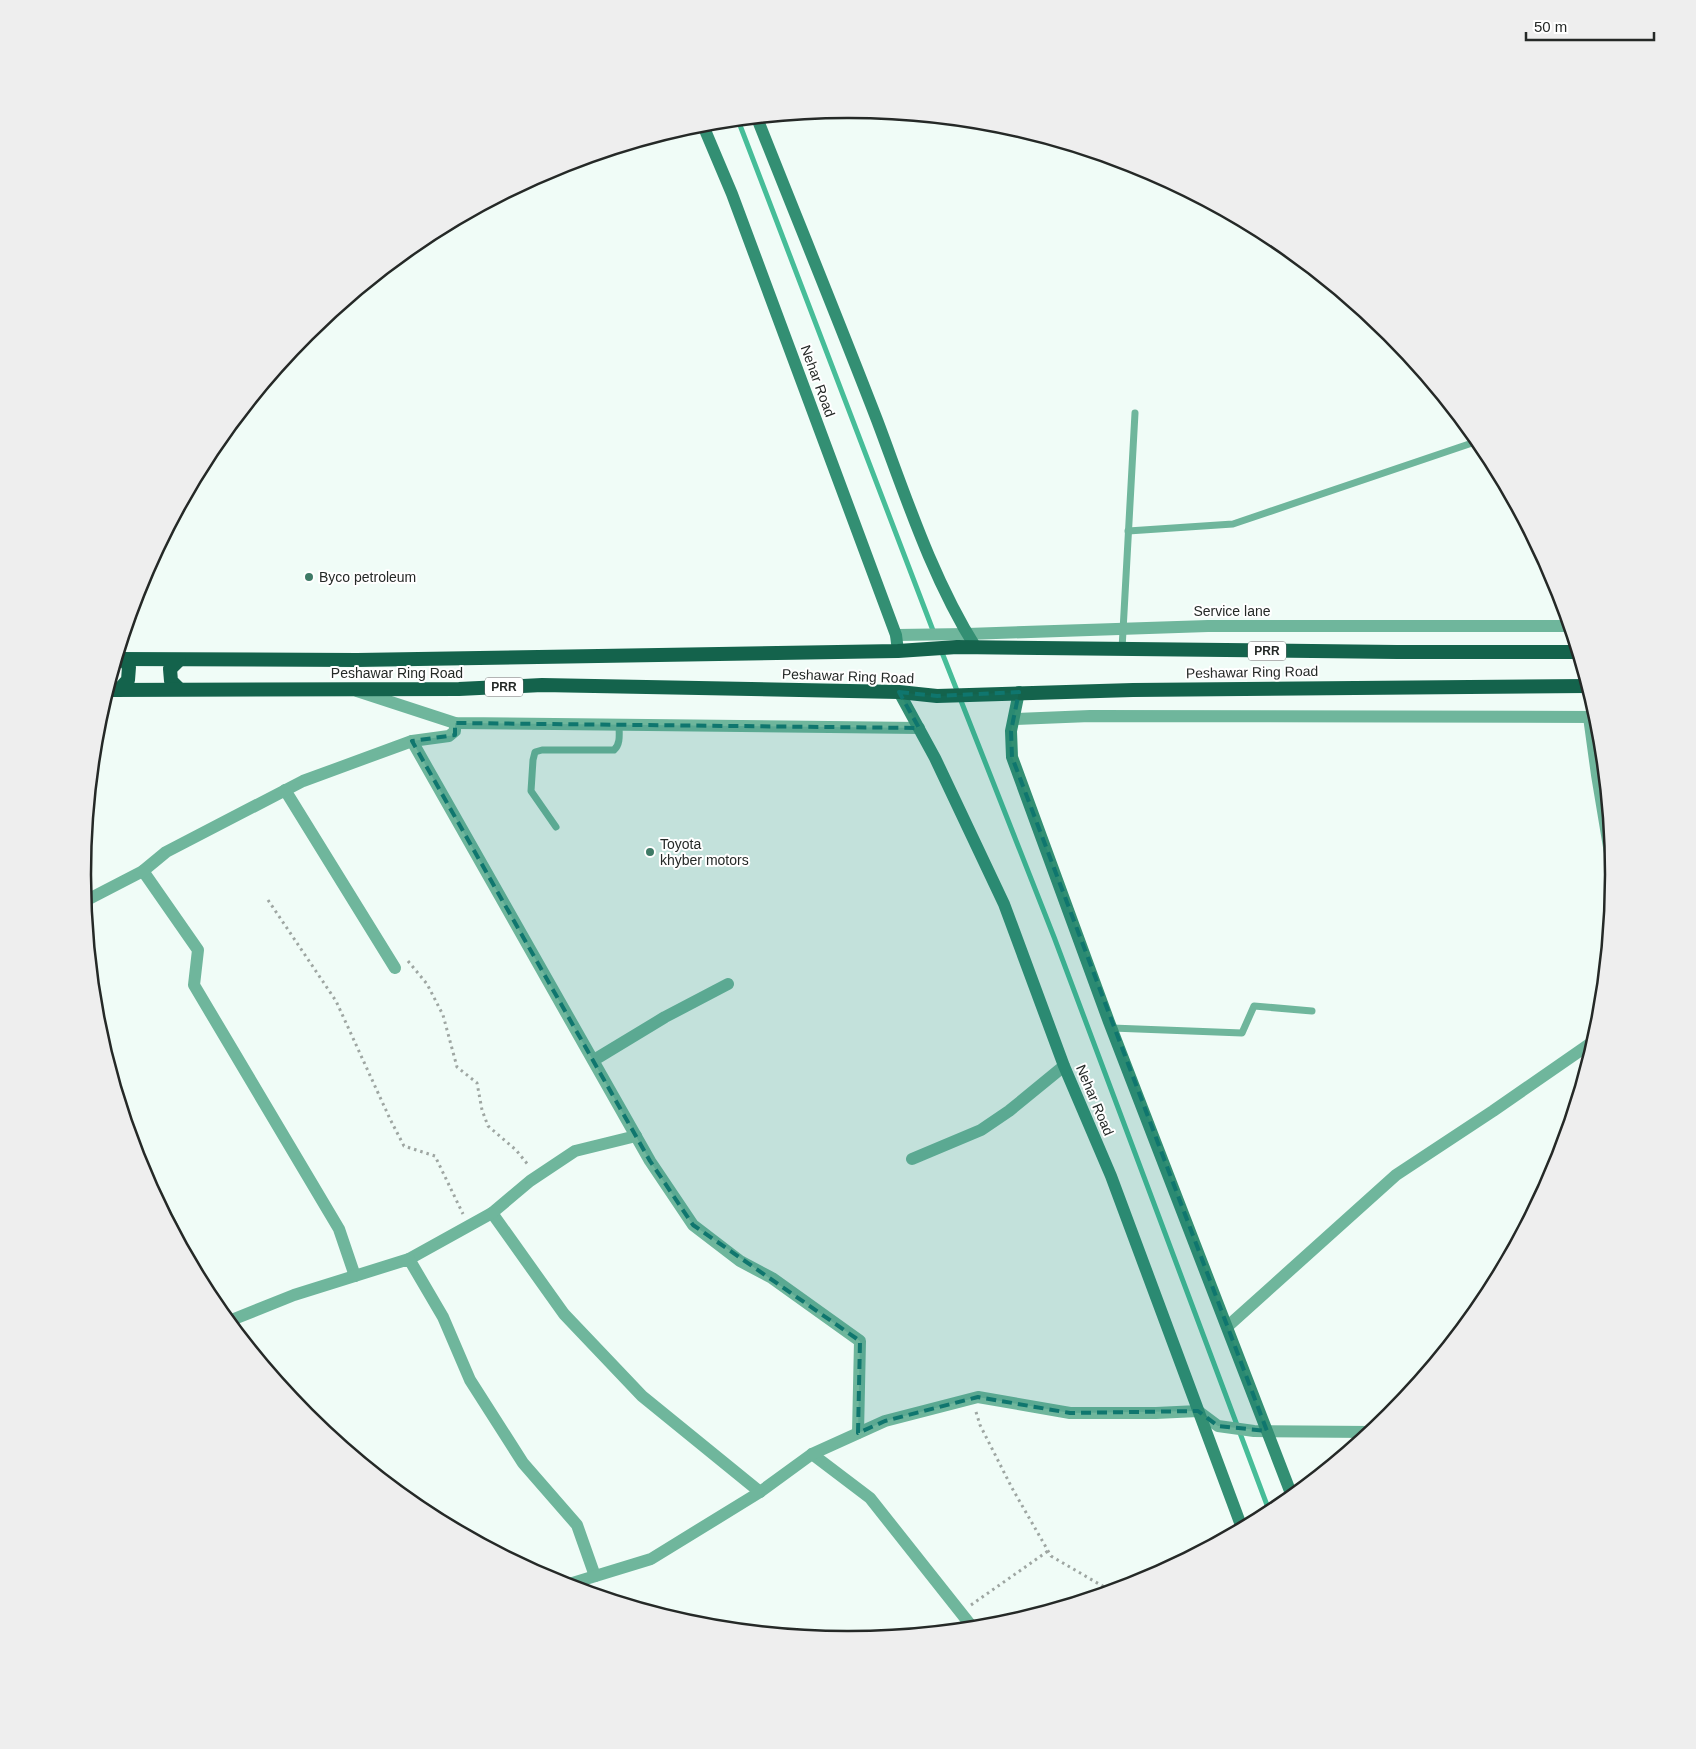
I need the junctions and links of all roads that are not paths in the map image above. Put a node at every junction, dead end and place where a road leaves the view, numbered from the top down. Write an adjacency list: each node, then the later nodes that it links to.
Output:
1 (758, 123): 8 (main road)
2 (705, 131): 9 (main road, Nehar Road)
3 (1135, 413): 5 (lane)
4 (1470, 444): 5 (lane)
5 (1128, 531): 7 (lane)
6 (1563, 626): 7 (street, Service lane)
7 (1122, 629): 8 (street, Service lane); 11 (lane)
8 (968, 634): 9 (street, Service lane); 10 (main road)
9 (896, 635): 12 (main road, Nehar Road)
10 (976, 648): 11 (highway, Peshawar Ring Road / PRR); 12 (highway, Peshawar Ring Road / PRR)
11 (1122, 650): 13 (highway, Peshawar Ring Road / PRR)
12 (898, 651): 16 (highway, Peshawar Ring Road / PRR)
13 (1571, 652)
14 (123, 659): 16 (highway, Peshawar Ring Road / PRR)
15 (122, 660): 20 (highway)
16 (178, 660): 18 (highway)
17 (1581, 686): 22 (highway, Peshawar Ring Road / PRR)
18 (179, 689): 19 (highway, Peshawar Ring Road / PRR); 20 (highway, Peshawar Ring Road / PRR)
19 (352, 689): 21 (highway, Peshawar Ring Road / PRR); 25 (street)
20 (114, 690)
21 (900, 692): 22 (highway, Peshawar Ring Road / PRR); 27 (main road, Nehar Road)
22 (1019, 692): 24 (main road)
23 (1588, 717): 24 (street)
24 (1014, 718): 38 (main road)
25 (456, 723): 26 (street); 28 (street)
26 (620, 725): 27 (street); 32 (lane)
27 (919, 728): 41 (main road, Nehar Road)
28 (412, 741): 31 (street); 40 (street)
29 (1596, 766): 30 (street)
30 (1599, 789)
31 (285, 790): 33 (street); 35 (street)
32 (556, 827)
33 (142, 871): 34 (street); 46 (street)
34 (92, 897)
35 (396, 968)
36 (728, 984): 40 (street)
37 (1312, 1011): 38 (lane)
38 (1112, 1028): 48 (main road)
39 (1584, 1048): 48 (street)
40 (594, 1060): 42 (street)
41 (1064, 1066): 43 (street); 49 (main road, Nehar Road)
42 (636, 1136): 44 (street); 52 (street)
43 (912, 1159)
44 (492, 1213): 45 (street); 55 (street)
45 (409, 1259): 46 (street); 57 (street)
46 (355, 1276): 47 (street)
47 (236, 1318)
48 (1228, 1326): 50 (main road)
49 (1198, 1411): 50 (street); 52 (street); 56 (main road, Nehar Road)
50 (1261, 1431): 51 (street); 54 (main road)
51 (1359, 1432)
52 (858, 1433): 53 (street)
53 (812, 1454): 55 (street); 59 (street)
54 (1289, 1489)
55 (760, 1492): 57 (street)
56 (1240, 1522)
57 (595, 1576): 58 (street)
58 (578, 1581)
59 (968, 1622)

